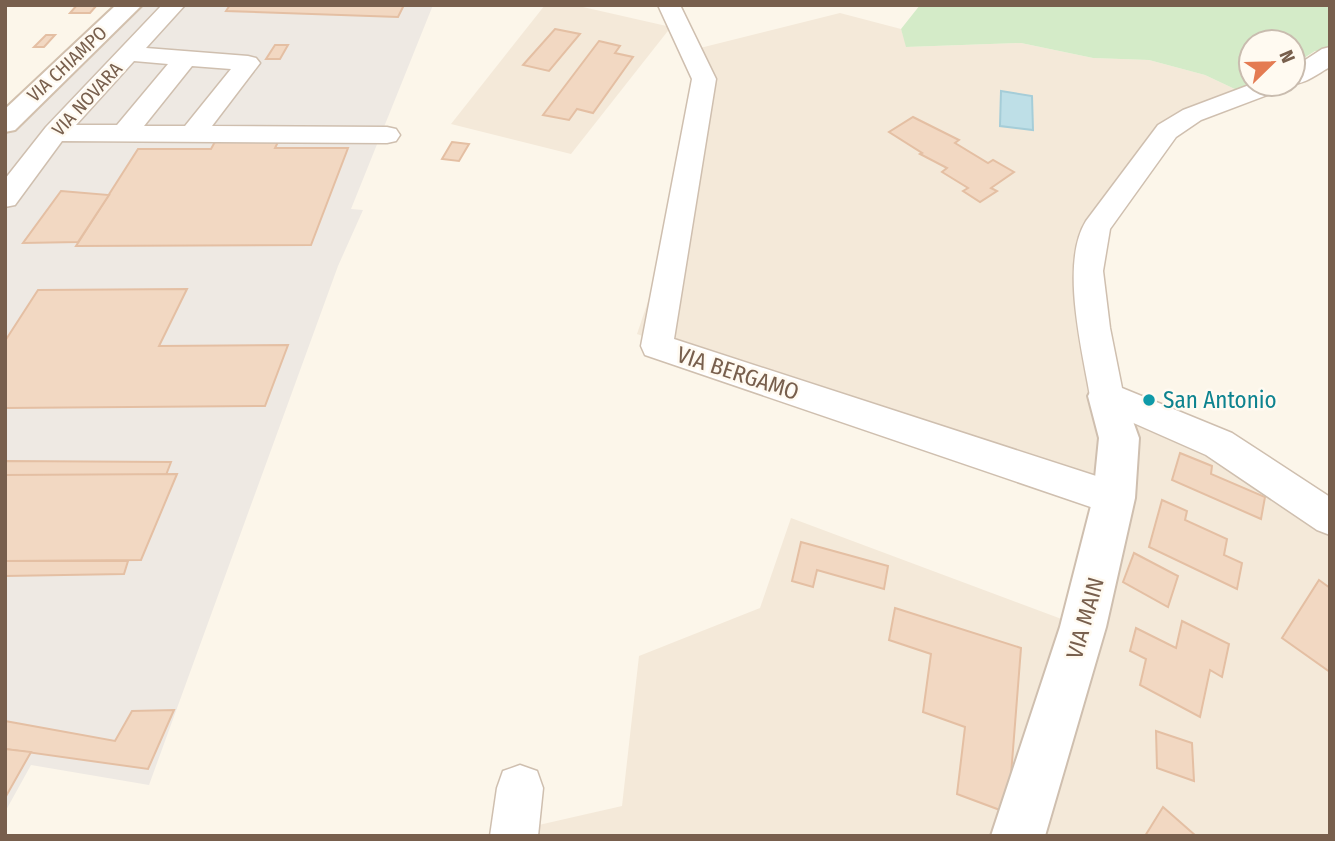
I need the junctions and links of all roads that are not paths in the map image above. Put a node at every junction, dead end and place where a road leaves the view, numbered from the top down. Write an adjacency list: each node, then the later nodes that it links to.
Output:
1 (130, 5): 9 (street, VIA CHIAMPO)
2 (174, 5): 4 (street, VIA NOVARA)
3 (668, 5): 16 (street, VIA BERGAMO)
4 (129, 54): 6 (street); 10 (street, VIA NOVARA)
5 (1330, 54): 7 (street)
6 (186, 58): 11 (street); 12 (street)
7 (1307, 70)
8 (1237, 98): 15 (street)
9 (5, 124)
10 (55, 133): 11 (street); 14 (street, VIA NOVARA)
11 (124, 133): 12 (street)
12 (192, 134): 13 (street)
13 (387, 135)
14 (5, 198)
15 (1107, 396): 16 (street, VIA MAIN); 17 (street)
16 (1114, 498): 20 (street, VIA MAIN)
17 (1330, 518)
18 (520, 788): 19 (street)
19 (514, 836)
20 (1018, 836)

